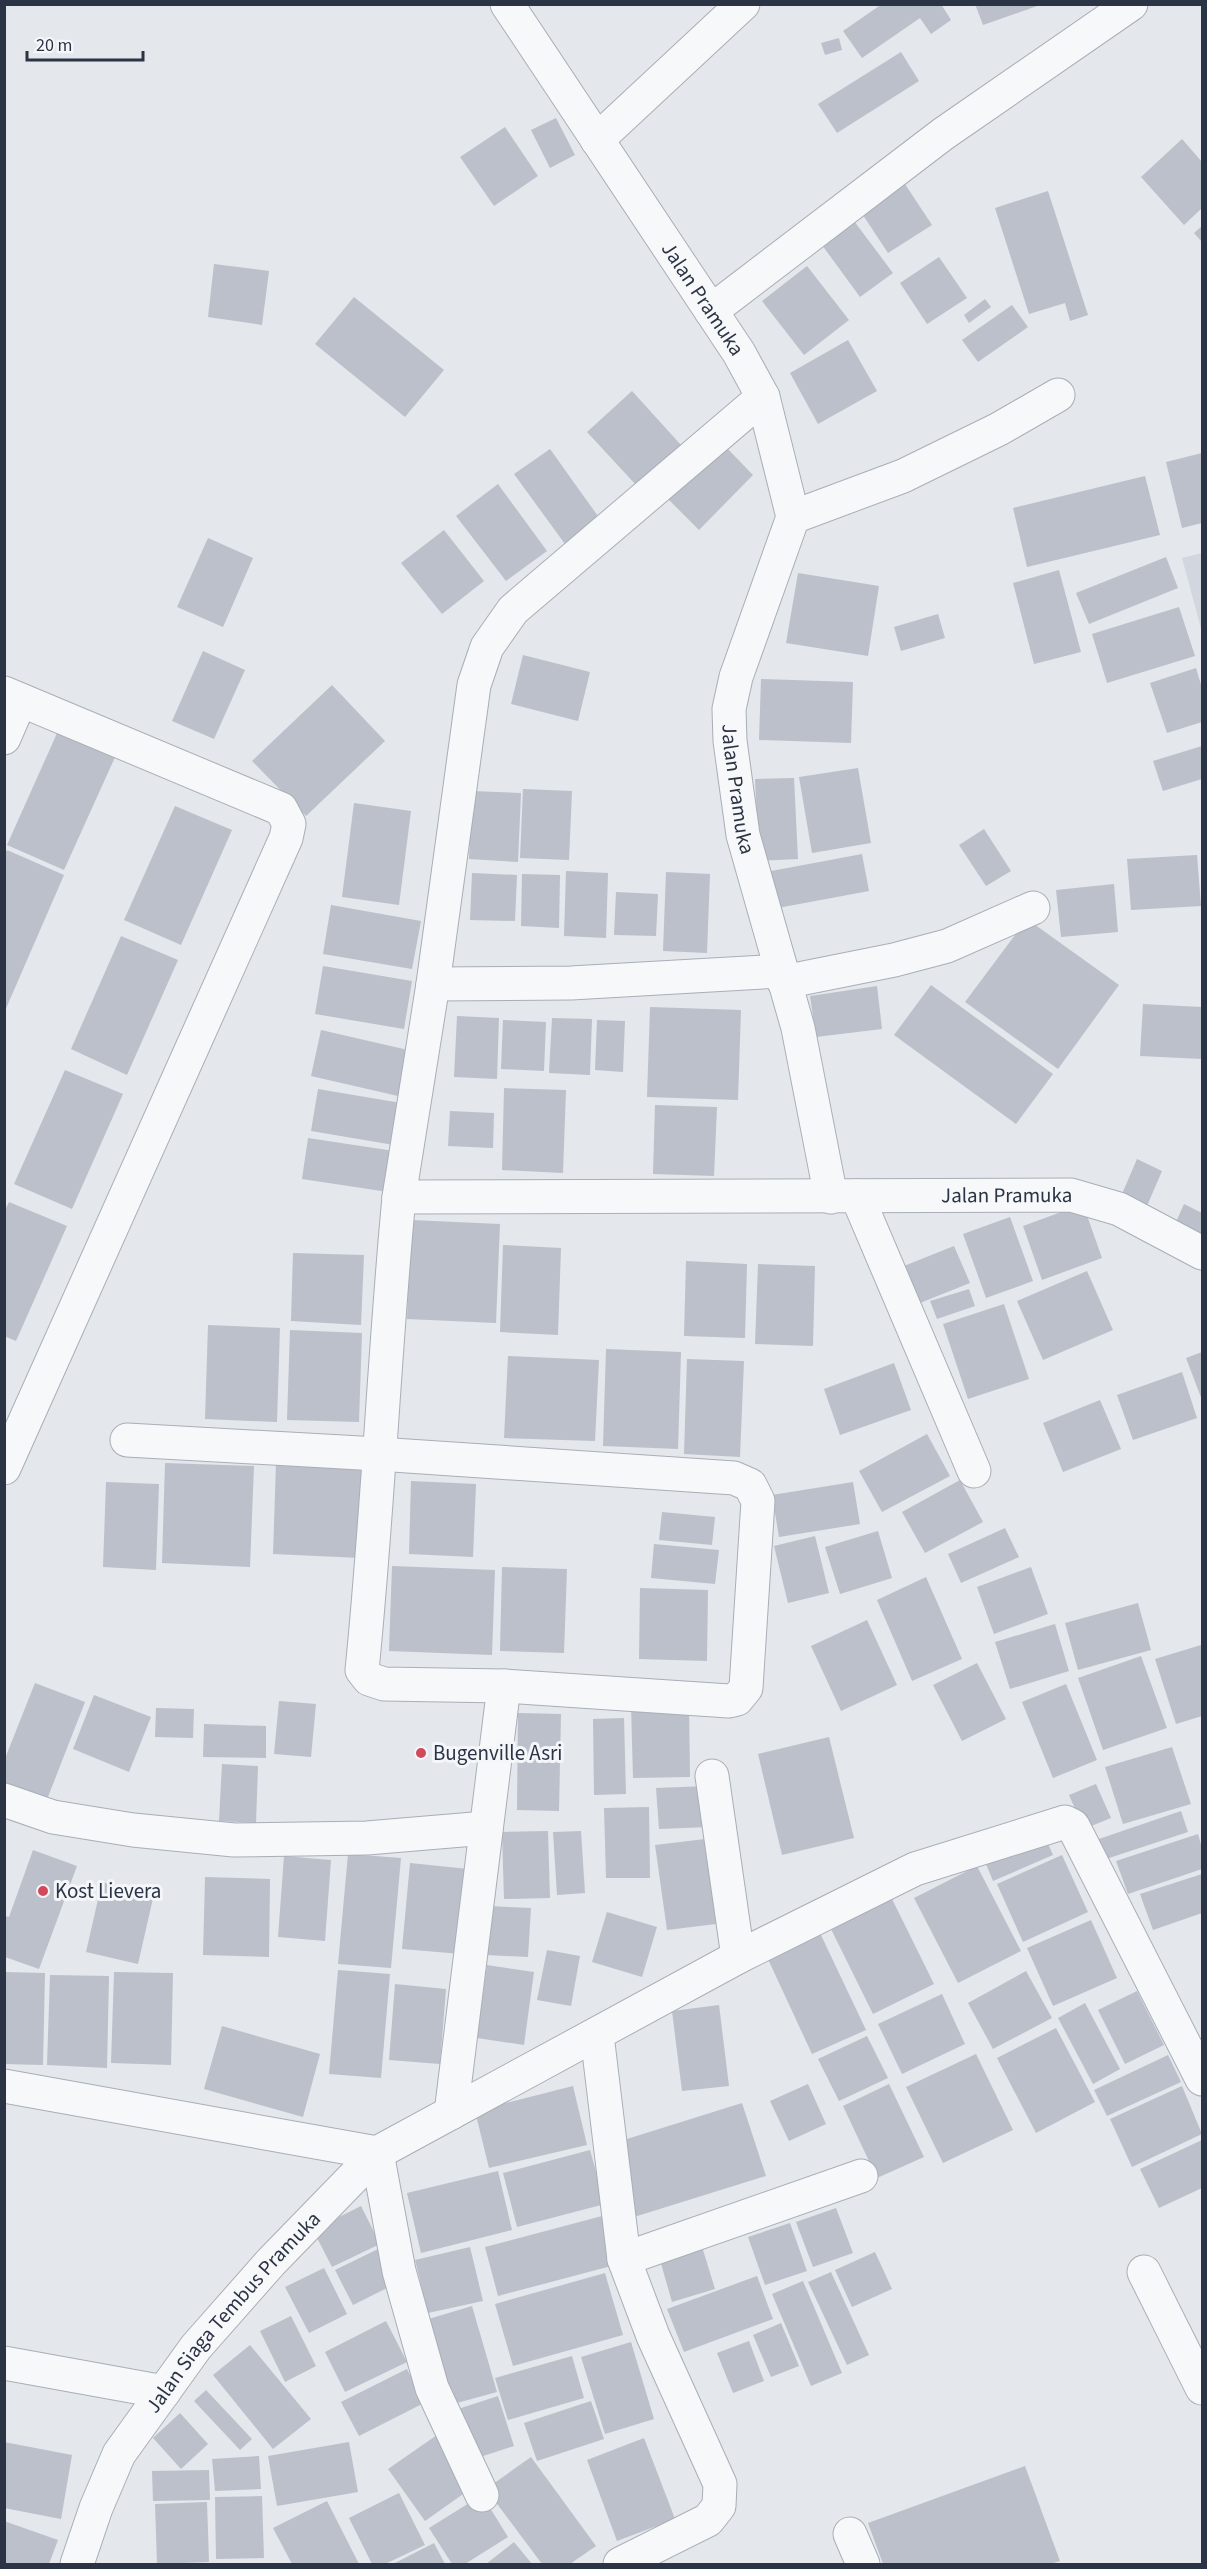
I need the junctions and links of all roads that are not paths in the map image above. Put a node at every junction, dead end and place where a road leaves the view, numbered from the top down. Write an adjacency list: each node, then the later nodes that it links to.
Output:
1 (507, 4): 4 (street, Jalan Pramuka)
2 (743, 4): 4 (street)
3 (1131, 4): 5 (street)
4 (597, 140): 5 (street, Jalan Pramuka)
5 (711, 311): 7 (street, Jalan Pramuka)
6 (1058, 395): 8 (street)
7 (763, 397): 8 (street, Jalan Pramuka); 13 (street)
8 (793, 517): 12 (street, Jalan Pramuka)
9 (12, 697): 10 (street); 19 (street)
10 (4, 738)
11 (1033, 908): 12 (street)
12 (783, 977): 13 (street); 14 (street, Jalan Pramuka)
13 (433, 984): 15 (street)
14 (844, 1196): 15 (street); 16 (street, Jalan Pramuka); 20 (street)
15 (399, 1197): 18 (street)
16 (1203, 1253)
17 (127, 1440): 18 (street)
18 (378, 1454): 21 (street); 21 (street)
19 (4, 1468)
20 (974, 1471)
21 (504, 1686): 24 (street)
22 (712, 1776): 25 (street)
23 (4, 1800): 24 (street)
24 (486, 1828): 29 (street)
25 (738, 1957): 26 (street, Jalan Siaga Tembus Pramuka); 27 (street, Jalan Siaga Tembus Pramuka)
26 (597, 2035): 29 (street, Jalan Siaga Tembus Pramuka); 32 (street)
27 (1203, 2079)
28 (4, 2086): 30 (street)
29 (451, 2113): 30 (street, Jalan Siaga Tembus Pramuka)
30 (377, 2153): 36 (street, Jalan Siaga Tembus Pramuka); 37 (street)
31 (861, 2175): 32 (street)
32 (624, 2259): 40 (street)
33 (1144, 2272): 35 (street)
34 (4, 2363): 36 (street)
35 (1203, 2388)
36 (164, 2392): 39 (street, Jalan Siaga Tembus Pramuka)
37 (482, 2495)
38 (850, 2534): 41 (street)
39 (76, 2565)
40 (620, 2565)
41 (863, 2565)

